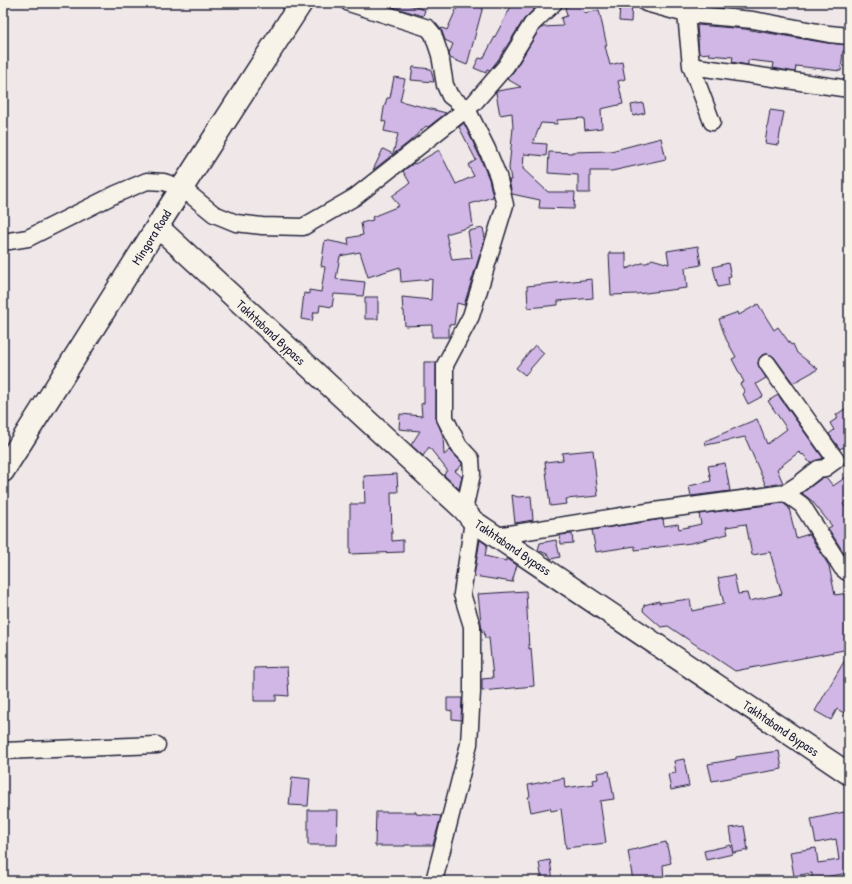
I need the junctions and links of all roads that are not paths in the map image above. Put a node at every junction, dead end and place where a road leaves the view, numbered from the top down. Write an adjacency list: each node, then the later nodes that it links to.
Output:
1 (301, 3): 11 (highway, Mingora Road)
2 (349, 3): 9 (street)
3 (554, 3): 9 (street)
4 (646, 3): 5 (street)
5 (686, 14): 6 (street); 7 (street)
6 (849, 36)
7 (691, 66): 8 (street); 10 (street)
8 (849, 89)
9 (467, 109): 11 (street); 17 (street)
10 (712, 122)
11 (182, 188): 12 (highway, Mingora Road); 13 (street)
12 (158, 227): 15 (highway, Mingora Road); 17 (main road, Takhtaband Bypass)
13 (3, 242)
14 (767, 363): 16 (street)
15 (3, 471)
16 (785, 493): 18 (street); 19 (street)
17 (469, 516): 18 (main road, Takhtaband Bypass); 23 (street)
18 (496, 536): 22 (main road, Takhtaband Bypass)
19 (849, 572)
20 (157, 745): 21 (street)
21 (3, 751)
22 (849, 774)
23 (434, 881)

